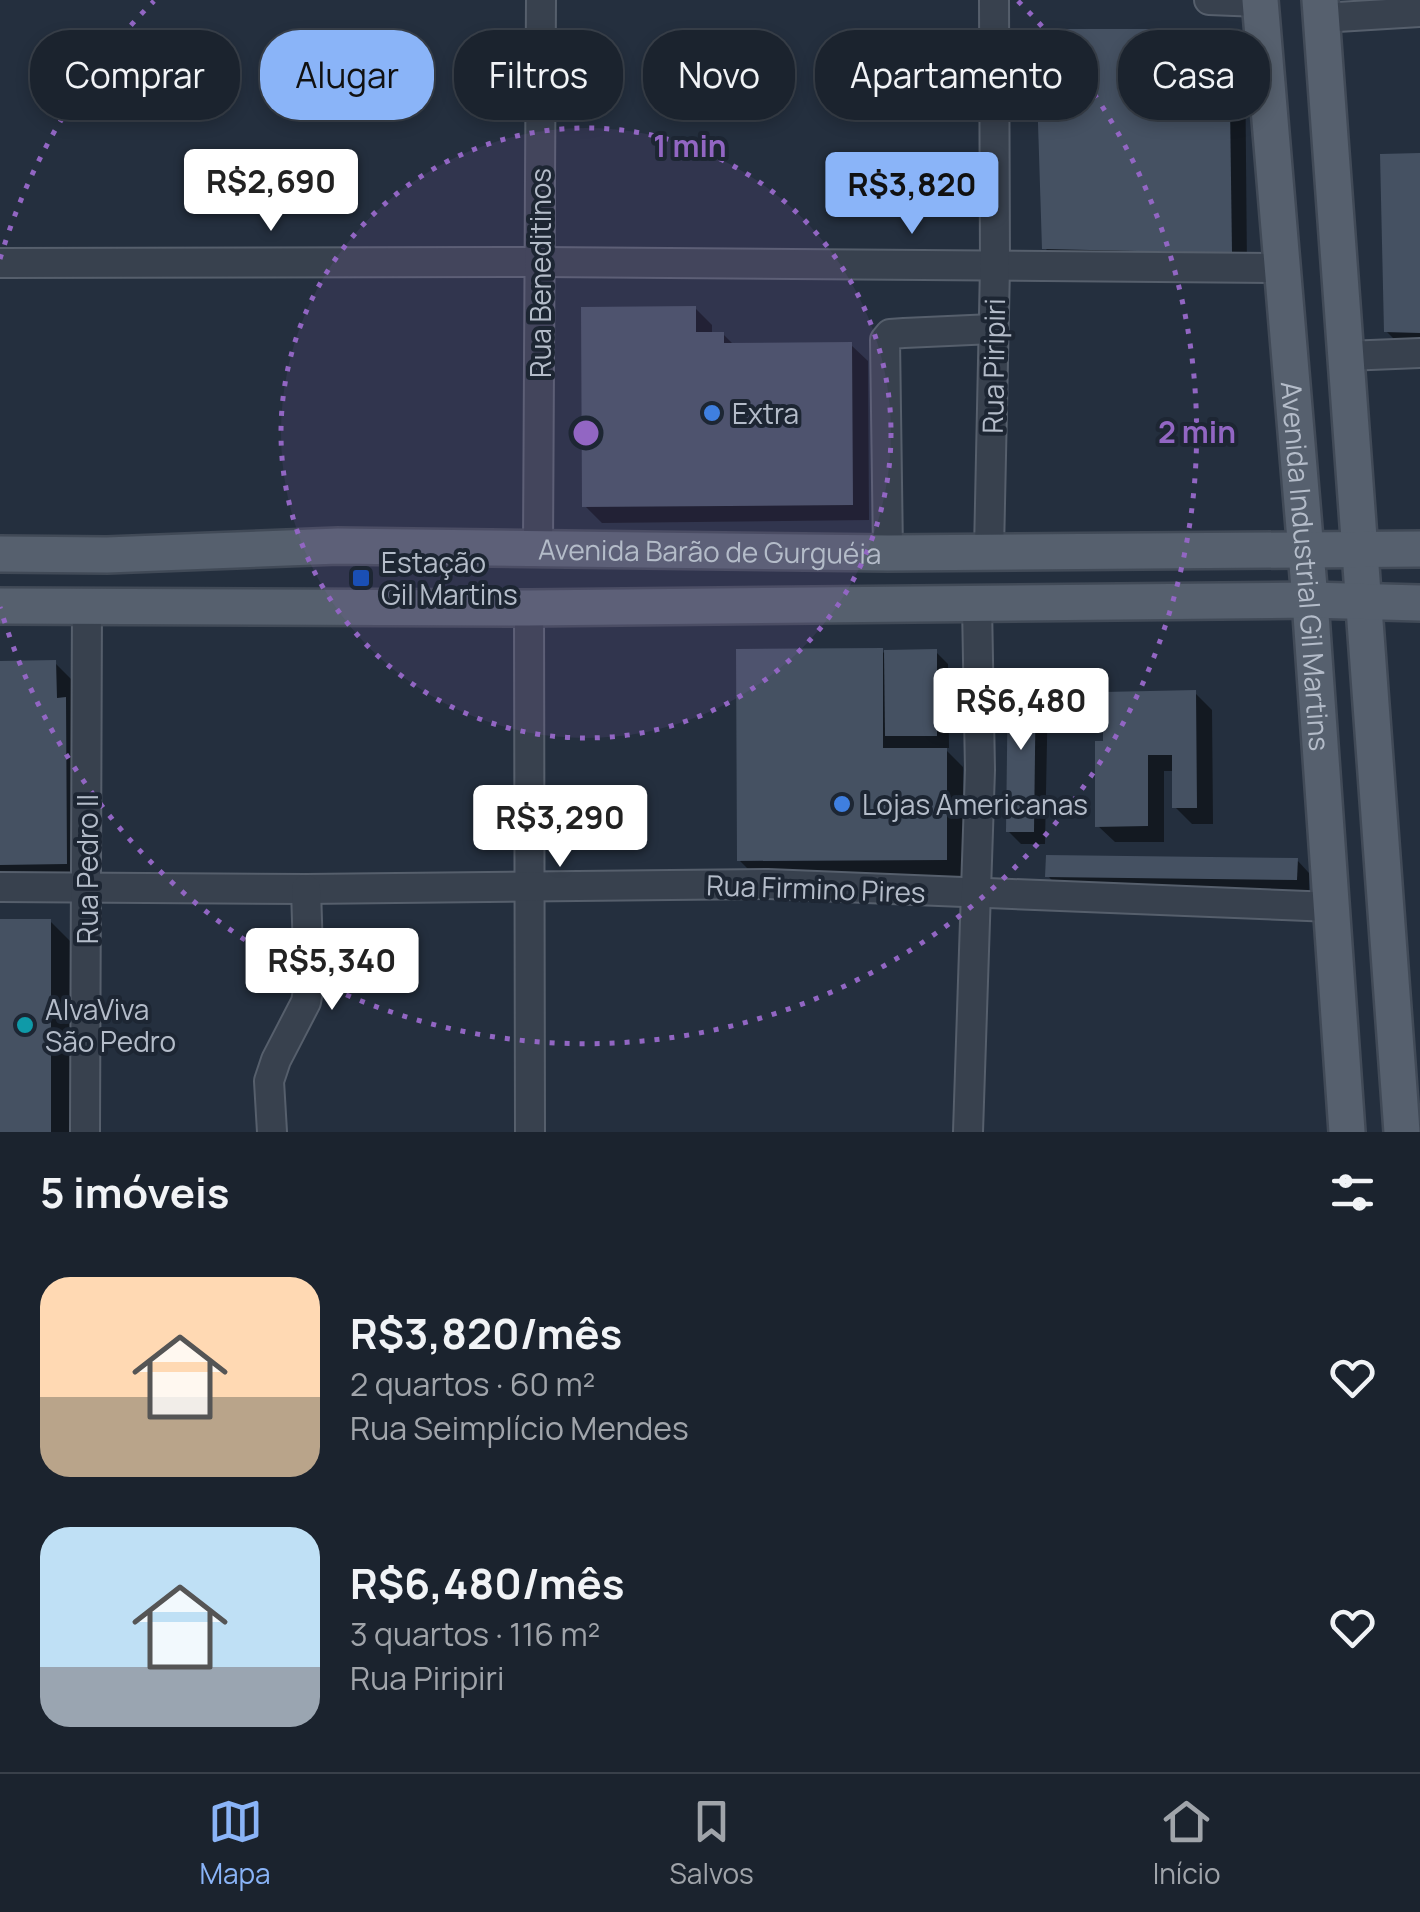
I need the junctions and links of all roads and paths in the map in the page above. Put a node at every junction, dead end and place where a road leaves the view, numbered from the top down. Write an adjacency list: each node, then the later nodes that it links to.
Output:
1 (540, 0): 7 (street, Rua Beneditinos)
2 (994, 0): 9 (street, Rua Piripiri)
3 (1209, 0): 4 (street)
4 (1260, 1): 10 (main road, Avenida Industrial Gil Martins)
5 (1320, 9): 6 (street); 13 (main road, Avenida Industrial Gil Martins)
6 (1420, 12)
7 (541, 262): 8 (street); 9 (street); 14 (street, Rua Beneditinos)
8 (0, 263)
9 (995, 266): 10 (street); 11 (street, Rua Piripiri)
10 (1282, 268): 16 (main road, Avenida Industrial Gil Martins)
11 (994, 329): 18 (street, Rua Piripiri); 19 (street)
12 (1420, 354): 13 (street)
13 (1346, 356): 15 (main road, Avenida Industrial Gil Martins)
14 (538, 547): 19 (main road, Avenida Barão de Gurguéia); 20 (main road, Avenida Barão de Gurguéia)
15 (1360, 548): 16 (main road, Avenida Barão de Gurguéia); 17 (main road, Avenida Barão de Gurguéia); 22 (main road, Avenida Industrial Gil Martins)
16 (1304, 549): 18 (main road, Avenida Barão de Gurguéia); 21 (main road, Avenida Industrial Gil Martins)
17 (1420, 549)
18 (989, 551): 19 (main road, Avenida Barão de Gurguéia)
19 (888, 553)
20 (0, 554)
21 (1310, 600): 22 (main road, Avenida Barão de Gurguéia); 24 (main road, Avenida Barão de Gurguéia); 33 (main road, Avenida Industrial Gil Martins)
22 (1366, 602): 23 (main road, Avenida Barão de Gurguéia); 39 (main road, Avenida Industrial Gil Martins)
23 (1420, 603)
24 (976, 604): 27 (main road, Avenida Barão de Gurguéia); 32 (street)
25 (0, 606): 26 (main road, Avenida Barão de Gurguéia)
26 (86, 607): 27 (main road, Avenida Barão de Gurguéia); 30 (street, Rua Pedro ll)
27 (529, 608): 28 (street)
28 (532, 884): 31 (street, Rua Firmino Pires); 32 (street, Rua Firmino Pires); 36 (street)
29 (0, 887): 30 (street, Rua Firmino Pires)
30 (88, 889): 31 (street, Rua Firmino Pires); 34 (street, Rua Pedro ll)
31 (306, 889): 35 (street)
32 (975, 893): 33 (street, Rua Firmino Pires); 37 (street)
33 (1332, 907): 38 (main road, Avenida Industrial Gil Martins)
34 (85, 1132)
35 (272, 1132)
36 (530, 1132)
37 (968, 1132)
38 (1348, 1132)
39 (1402, 1132)

